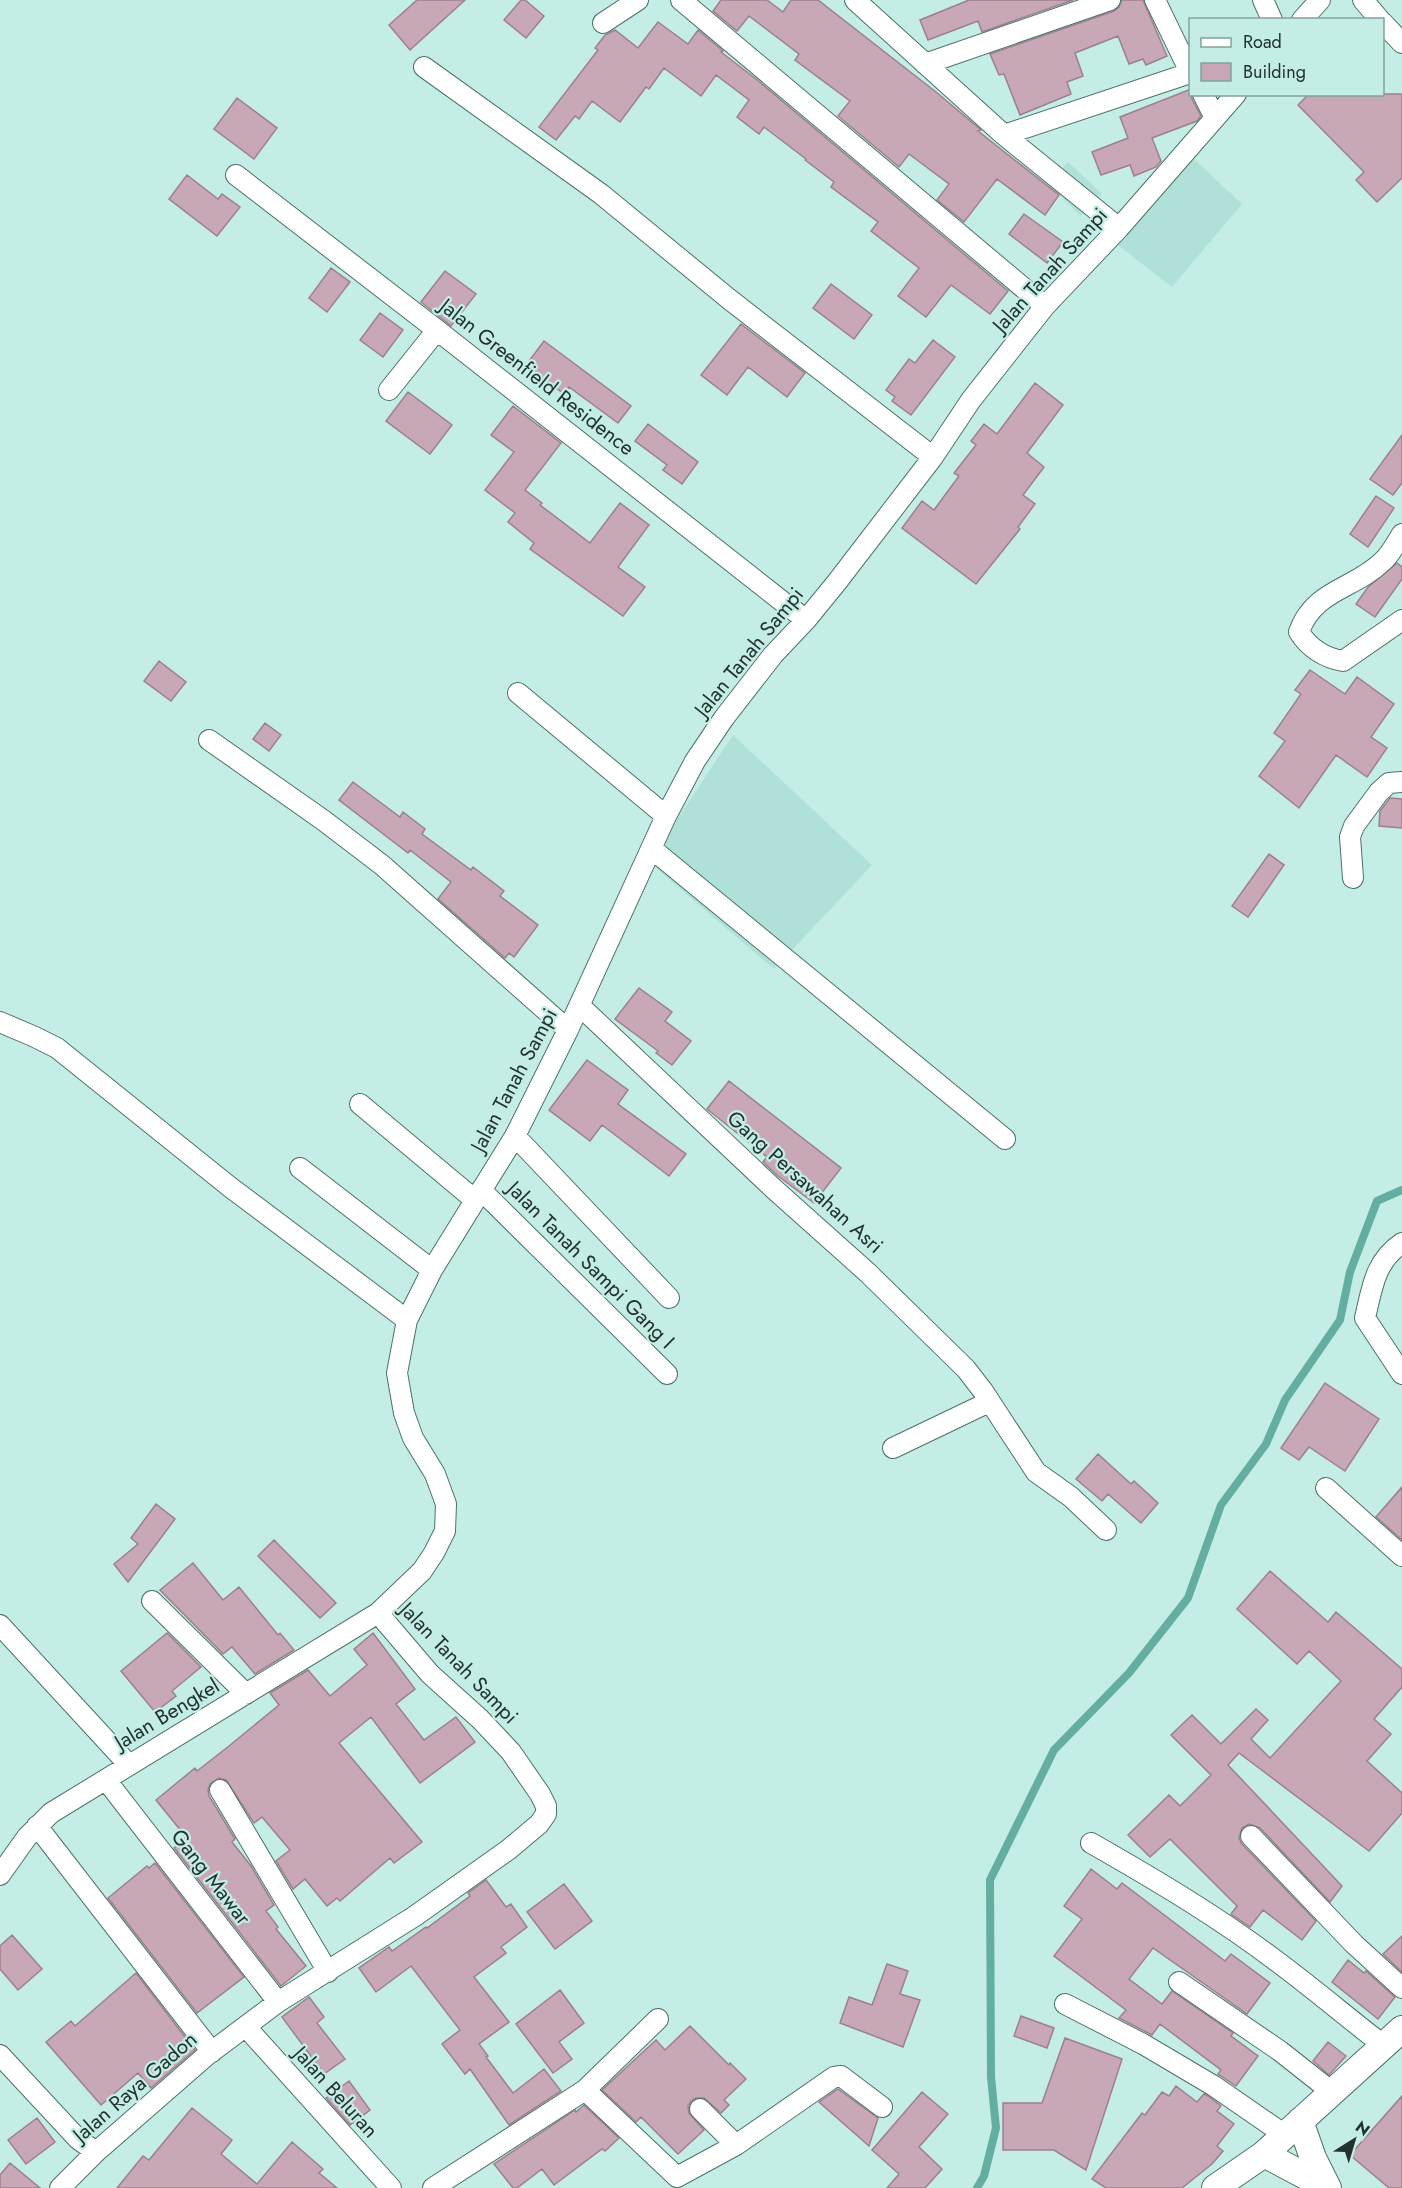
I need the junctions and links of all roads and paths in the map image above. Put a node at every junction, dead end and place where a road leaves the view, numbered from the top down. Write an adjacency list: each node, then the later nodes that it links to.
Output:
1 (638, 0): 12 (street)
2 (681, 0): 25 (street)
3 (855, 0): 15 (street)
4 (1110, 0): 15 (street)
5 (1155, 0): 17 (street)
6 (1263, 0): 9 (street)
7 (1320, 0): 10 (street)
8 (1363, 0): 11 (street)
9 (1271, 18)
10 (1304, 18)
11 (1378, 18)
12 (603, 23)
13 (1384, 24): 14 (street)
14 (1402, 43)
15 (925, 64): 22 (street)
16 (424, 67): 28 (street)
17 (1189, 68)
18 (1189, 73): 22 (street)
19 (1204, 96): 21 (street)
20 (1234, 96): 21 (street, Jalan Tanah Sampi)
21 (1215, 118): 24 (street, Jalan Tanah Sampi)
22 (1004, 135): 24 (street)
23 (236, 175): 26 (street, Jalan Greenfield Residence)
24 (1119, 228): 25 (street, Jalan Tanah Sampi)
25 (1046, 306): 28 (street, Jalan Tanah Sampi)
26 (437, 330): 27 (street); 30 (street, Jalan Greenfield Residence)
27 (389, 390)
28 (933, 457): 30 (street, Jalan Tanah Sampi)
29 (1402, 534): 31 (street)
30 (806, 620): 35 (street, Jalan Tanah Sampi)
31 (1402, 620)
32 (518, 693): 35 (street)
33 (209, 740): 40 (street)
34 (1402, 782): 37 (street)
35 (666, 816): 36 (street, Jalan Tanah Sampi)
36 (652, 849): 38 (street, Jalan Tanah Sampi); 43 (street)
37 (1353, 878)
38 (580, 1006): 40 (street, Jalan Tanah Sampi); 52 (street, Gang Persawahan Asri)
39 (0, 1022): 49 (street)
40 (568, 1030): 42 (street, Jalan Tanah Sampi)
41 (360, 1104): 45 (street, Jalan Tanah Sampi Gang I)
42 (515, 1136): 45 (street, Jalan Tanah Sampi); 48 (street)
43 (1005, 1139)
44 (300, 1168): 47 (street)
45 (478, 1195): 47 (street, Jalan Tanah Sampi); 50 (street, Jalan Tanah Sampi Gang I)
46 (1402, 1243): 51 (street)
47 (432, 1270): 49 (street, Jalan Tanah Sampi)
48 (669, 1298)
49 (407, 1320): 58 (street, Jalan Tanah Sampi)
50 (667, 1374)
51 (1402, 1374)
52 (989, 1402): 53 (street); 55 (street, Gang Persawahan Asri)
53 (893, 1448)
54 (1326, 1488): 56 (street)
55 (1106, 1530)
56 (1402, 1556)
57 (152, 1600): 60 (street)
58 (378, 1613): 60 (street, Jalan Bengkel); 68 (street, Jalan Tanah Sampi)
59 (0, 1625): 61 (street)
60 (246, 1694): 61 (street, Jalan Bengkel)
61 (129, 1765): 62 (street, Jalan Bengkel)
62 (106, 1780): 64 (street, Jalan Bengkel); 71 (street, Gang Mawar)
63 (220, 1790): 68 (street)
64 (37, 1826): 67 (street, Jalan Bengkel); 77 (street)
65 (1251, 1836): 70 (street)
66 (1091, 1844): 76 (street)
67 (0, 1875)
68 (328, 1972): 71 (street, Jalan Tanah Sampi)
69 (1179, 1982): 80 (street)
70 (1402, 1988)
71 (278, 2002): 74 (street, Jalan Tanah Sampi)
72 (1065, 2004): 83 (street)
73 (658, 2019): 79 (street)
74 (246, 2027): 77 (street, Jalan Raya Gadon); 87 (street, Jalan Beluran)
75 (1402, 2029): 76 (street)
76 (1383, 2046): 80 (street)
77 (212, 2052): 85 (street, Jalan Raya Gadon)
78 (0, 2055): 85 (street)
79 (585, 2090): 84 (street); 89 (street)
80 (1332, 2092): 83 (street)
81 (882, 2107): 84 (street)
82 (700, 2109): 84 (street)
83 (1293, 2128): 86 (street); 86 (street)
84 (736, 2145)
85 (96, 2152): 88 (street, Jalan Raya Gadon)
86 (1264, 2154): 90 (street)
87 (380, 2184)
88 (60, 2188)
89 (433, 2188)
90 (1215, 2188)

